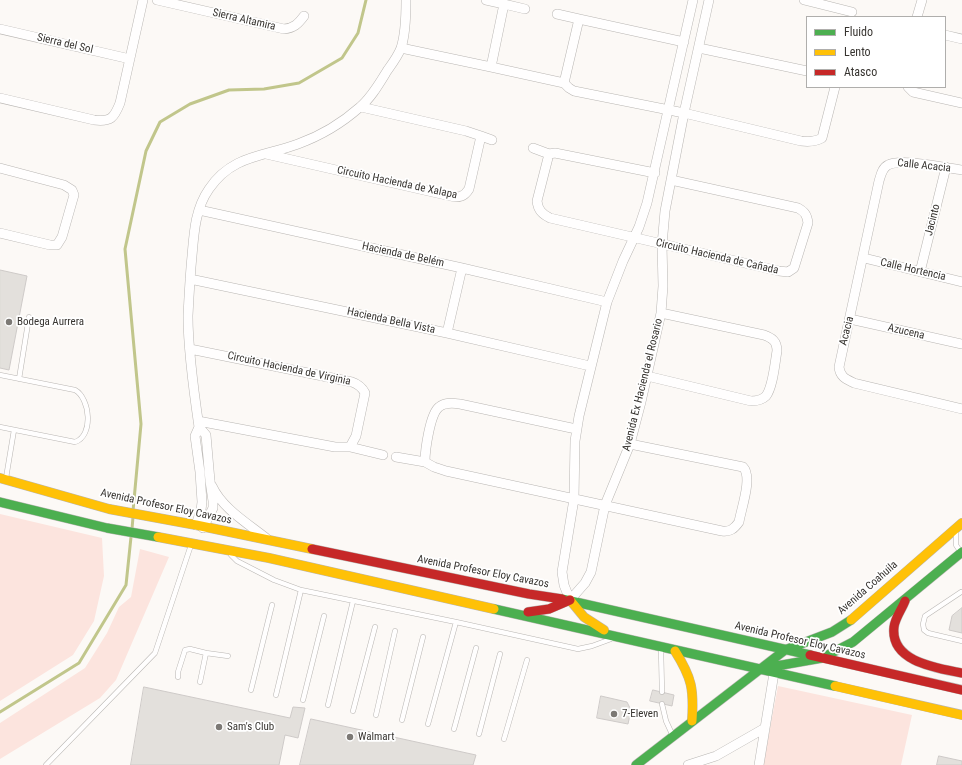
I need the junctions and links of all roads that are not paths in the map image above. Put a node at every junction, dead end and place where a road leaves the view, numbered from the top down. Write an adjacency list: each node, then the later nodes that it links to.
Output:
1 (144, 0): 22 (street)
2 (157, 0): 13 (street, Sierra Altamira)
3 (406, 0): 20 (street)
4 (486, 0): 9 (street)
5 (693, 0): 19 (street)
6 (709, 0): 21 (street, Avenida Ex Hacienda el Rosario)
7 (804, 0): 11 (street)
8 (922, 0): 14 (street)
9 (504, 4): 10 (street); 23 (street)
10 (525, 9)
11 (852, 12)
12 (557, 14): 15 (street)
13 (304, 16)
14 (917, 16)
15 (579, 19): 19 (street); 25 (street)
16 (0, 29): 22 (street, Sierra del Sol)
17 (946, 35): 18 (street)
18 (962, 39)
19 (684, 42): 31 (street)
20 (401, 48): 23 (street); 30 (street)
21 (699, 48): 24 (street); 32 (street, Avenida Ex Hacienda el Rosario)
22 (130, 59): 28 (street)
23 (491, 67): 25 (street)
24 (806, 71)
25 (564, 83): 31 (street)
26 (835, 88): 32 (street)
27 (909, 88): 29 (street)
28 (0, 98)
29 (962, 103)
30 (360, 107): 33 (street); 36 (street)
31 (669, 110): 32 (street); 42 (street)
32 (684, 113): 43 (street, Avenida Ex Hacienda el Rosario)
33 (481, 136): 34 (street); 36 (street, Circuito Hacienda de Xalapa)
34 (492, 140)
35 (533, 148): 37 (street)
36 (264, 153): 44 (street)
37 (549, 154): 42 (street); 46 (street, Circuito Hacienda de Cañada)
38 (887, 165): 39 (street, Calle Acacia); 48 (street, Acacia)
39 (946, 167): 41 (street, Calle Acacia); 50 (street, Jacinto)
40 (0, 168): 45 (street)
41 (962, 170)
42 (655, 173): 46 (street)
43 (670, 180): 47 (street, Avenida Ex Hacienda el Rosario); 47 (street, Circuito Hacienda de Cañada)
44 (199, 210): 49 (street, Hacienda de Belém); 51 (street)
45 (0, 232)
46 (633, 238): 47 (street, Circuito Hacienda de Cañada); 53 (street)
47 (662, 245): 54 (street, Avenida Ex Hacienda el Rosario)
48 (864, 258): 50 (street, Calle Hortencia); 56 (street, Acacia)
49 (462, 268): 53 (street, Hacienda de Belém); 57 (street)
50 (920, 272): 52 (street, Calle Hortencia)
51 (190, 278): 57 (street, Hacienda Bella Vista); 59 (street)
52 (962, 282)
53 (607, 302): 60 (street)
54 (661, 313): 62 (street, Avenida Ex Hacienda el Rosario); 62 (street)
55 (29, 317): 63 (lane)
56 (850, 319): 58 (street, Azucena); 64 (street, Acacia)
57 (447, 333): 60 (street, Hacienda Bella Vista)
58 (962, 344)
59 (190, 349): 65 (street); 70 (street, Circuito Hacienda de Virginia)
60 (590, 366): 67 (street)
61 (0, 375): 63 (lane)
62 (647, 376): 69 (street, Avenida Ex Hacienda el Rosario)
63 (19, 379): 68 (lane)
64 (962, 409)
65 (198, 424): 70 (street); 75 (street); 79 (street)
66 (0, 427): 68 (lane)
67 (576, 429): 73 (street); 76 (street)
68 (14, 430): 74 (lane)
69 (630, 444): 78 (street, Avenida Ex Hacienda el Rosario); 78 (street)
70 (350, 447): 71 (street)
71 (383, 454)
72 (396, 457): 73 (street)
73 (425, 462): 76 (street)
74 (3, 479): 79 (main road, Avenida Profesor Eloy Cavazos)
75 (210, 481): 79 (street); 81 (street)
76 (574, 499): 78 (street); 91 (street)
77 (0, 502): 82 (main road)
78 (605, 505): 91 (street, Avenida Ex Hacienda el Rosario)
79 (200, 526): 81 (main road, Avenida Profesor Eloy Cavazos)
80 (959, 526): 85 (lane); 86 (main road, Avenida Coahuila)
81 (268, 540): 91 (main road, Avenida Profesor Eloy Cavazos)
82 (191, 544): 84 (main road); 137 (lane)
83 (950, 544): 85 (lane)
84 (226, 550): 87 (lane); 94 (main road)
85 (960, 551): 88 (main road, Avenida Coahuila)
86 (900, 576): 88 (main road); 101 (main road, Avenida Coahuila)
87 (301, 590): 92 (lane); 122 (lane)
88 (915, 592): 90 (main road, Avenida Coahuila)
89 (961, 592): 102 (lane)
90 (907, 598): 106 (main road, Avenida Coahuila); 115 (main road)
91 (570, 600): 94 (main road); 99 (main road); 105 (main road, Avenida Profesor Eloy Cavazos)
92 (353, 601): 96 (lane); 125 (lane)
93 (272, 605): 119 (lane)
94 (510, 612): 99 (main road)
95 (324, 616): 123 (lane)
96 (456, 622): 99 (lane); 131 (lane)
97 (375, 627): 126 (lane)
98 (395, 632): 127 (lane)
99 (619, 636): 103 (main road)
100 (422, 637): 129 (lane)
101 (822, 642): 105 (main road, Avenida Coahuila); 106 (main road)
102 (962, 642)
103 (661, 647): 107 (main road); 121 (lane)
104 (476, 648): 133 (lane)
105 (784, 650): 111 (main road, Avenida Profesor Eloy Cavazos); 113 (main road, Avenida Coahuila)
106 (840, 650): 111 (main road, Avenida Coahuila)
107 (675, 651): 113 (main road); 130 (main road)
108 (206, 653): 110 (lane); 116 (lane); 118 (lane)
109 (500, 654): 134 (lane)
110 (228, 656)
111 (822, 658): 113 (main road, Avenida Coahuila); 117 (main road, Avenida Profesor Eloy Cavazos)
112 (527, 660): 136 (lane)
113 (760, 669): 114 (main road); 130 (main road, Avenida Coahuila)
114 (774, 673): 128 (main road); 132 (street)
115 (962, 674): 117 (main road)
116 (178, 677)
117 (914, 679): 120 (main road, Avenida Profesor Eloy Cavazos)
118 (200, 682)
119 (251, 690)
120 (962, 690)
121 (662, 692)
122 (276, 695)
123 (302, 700)
124 (662, 704): 135 (lane)
125 (328, 706)
126 (353, 711)
127 (376, 715)
128 (962, 715)
129 (402, 720)
130 (692, 721): 135 (main road, Avenida Coahuila)
131 (428, 724)
132 (766, 728): 139 (street); 140 (street)
133 (454, 729)
134 (479, 734)
135 (673, 736): 138 (main road, Avenida Coahuila)
136 (504, 739)
137 (46, 765)
138 (636, 765)
139 (688, 765)
140 (759, 765)

